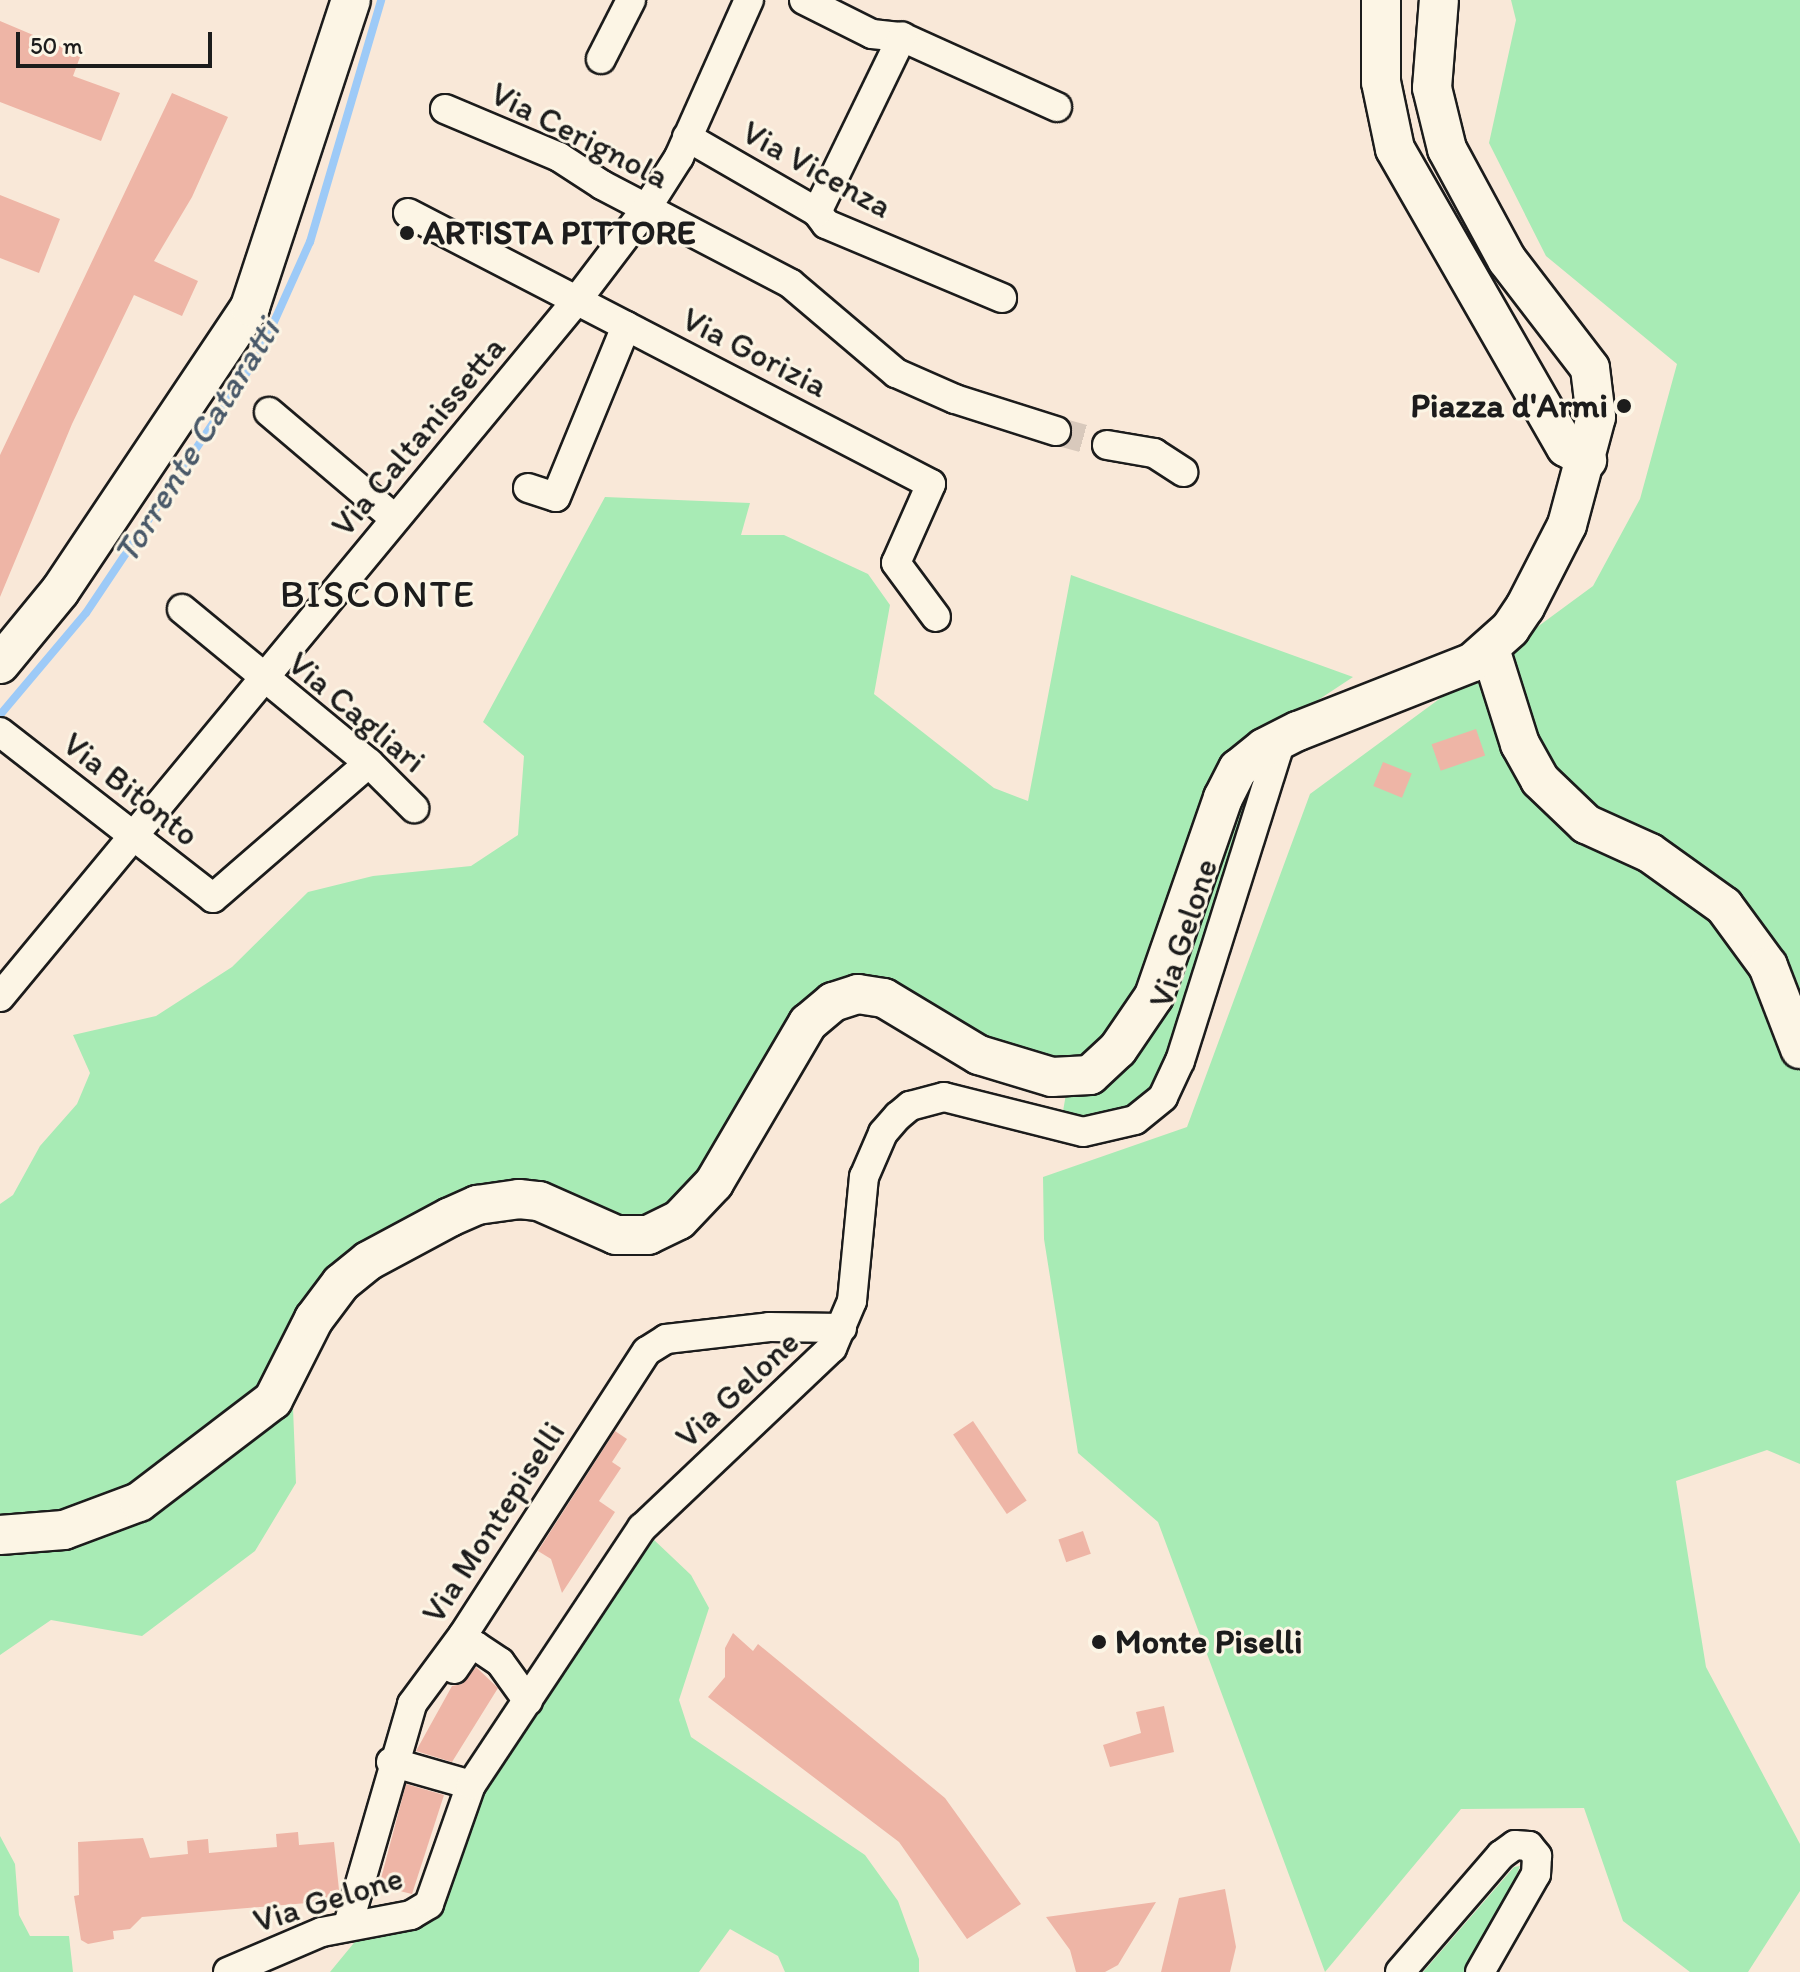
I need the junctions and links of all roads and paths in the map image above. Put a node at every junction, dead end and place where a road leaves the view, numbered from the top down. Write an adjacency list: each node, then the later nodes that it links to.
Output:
1 (351, 0): 28 (main road)
2 (631, 0): 8 (street)
3 (749, 0): 11 (street, Via Caltanissetta)
4 (804, 0): 7 (street)
5 (1381, 0): 21 (main road)
6 (1439, 0): 21 (main road)
7 (902, 37): 9 (street); 13 (street)
8 (601, 59)
9 (1057, 107)
10 (445, 109): 12 (street, Via Cerignola)
11 (687, 137): 12 (street, Via Caltanissetta); 13 (street, Via Vicenza)
12 (646, 209): 16 (street, Via Caltanissetta); 19 (street, Via Cerignola)
13 (817, 212): 15 (street, Via Vicenza)
14 (408, 213): 16 (street, Via Gorizia)
15 (1002, 298)
16 (577, 300): 17 (street, Via Gorizia); 24 (street, Via Caltanissetta)
17 (626, 326): 23 (street); 26 (street, Via Gorizia)
18 (269, 412): 24 (street)
19 (1056, 431)
20 (1107, 445): 22 (street)
21 (1587, 460): 27 (main road)
22 (1183, 472)
23 (528, 488)
24 (395, 519): 29 (street, Via Caltanissetta)
25 (182, 609): 29 (street, Via Cagliari)
26 (936, 617)
27 (1490, 649): 31 (main road); 36 (main road)
28 (0, 664)
29 (264, 680): 32 (street, Via Cagliari); 34 (street, Via Caltanissetta)
30 (3, 734): 34 (street, Via Bitonto)
31 (1281, 740): 37 (street, Via Gelone); 38 (main road)
32 (369, 763): 33 (street, Via Cagliari); 34 (street, Via Bitonto)
33 (414, 808)
34 (136, 838): 35 (street, Via Caltanissetta)
35 (0, 997)
36 (1800, 1049)
37 (842, 1328): 39 (street, Via Gelone); 40 (street, Via Montepiselli)
38 (0, 1535)
39 (528, 1701): 40 (street); 42 (street, Via Gelone)
40 (405, 1720): 41 (street, Via Montepiselli)
41 (391, 1762): 42 (street); 43 (street, Via Montepiselli)
42 (471, 1785): 43 (street, Via Gelone)
43 (348, 1925): 44 (street, Via Gelone)
44 (228, 1972)
45 (1400, 1972): 46 (street)
46 (1480, 1972)

